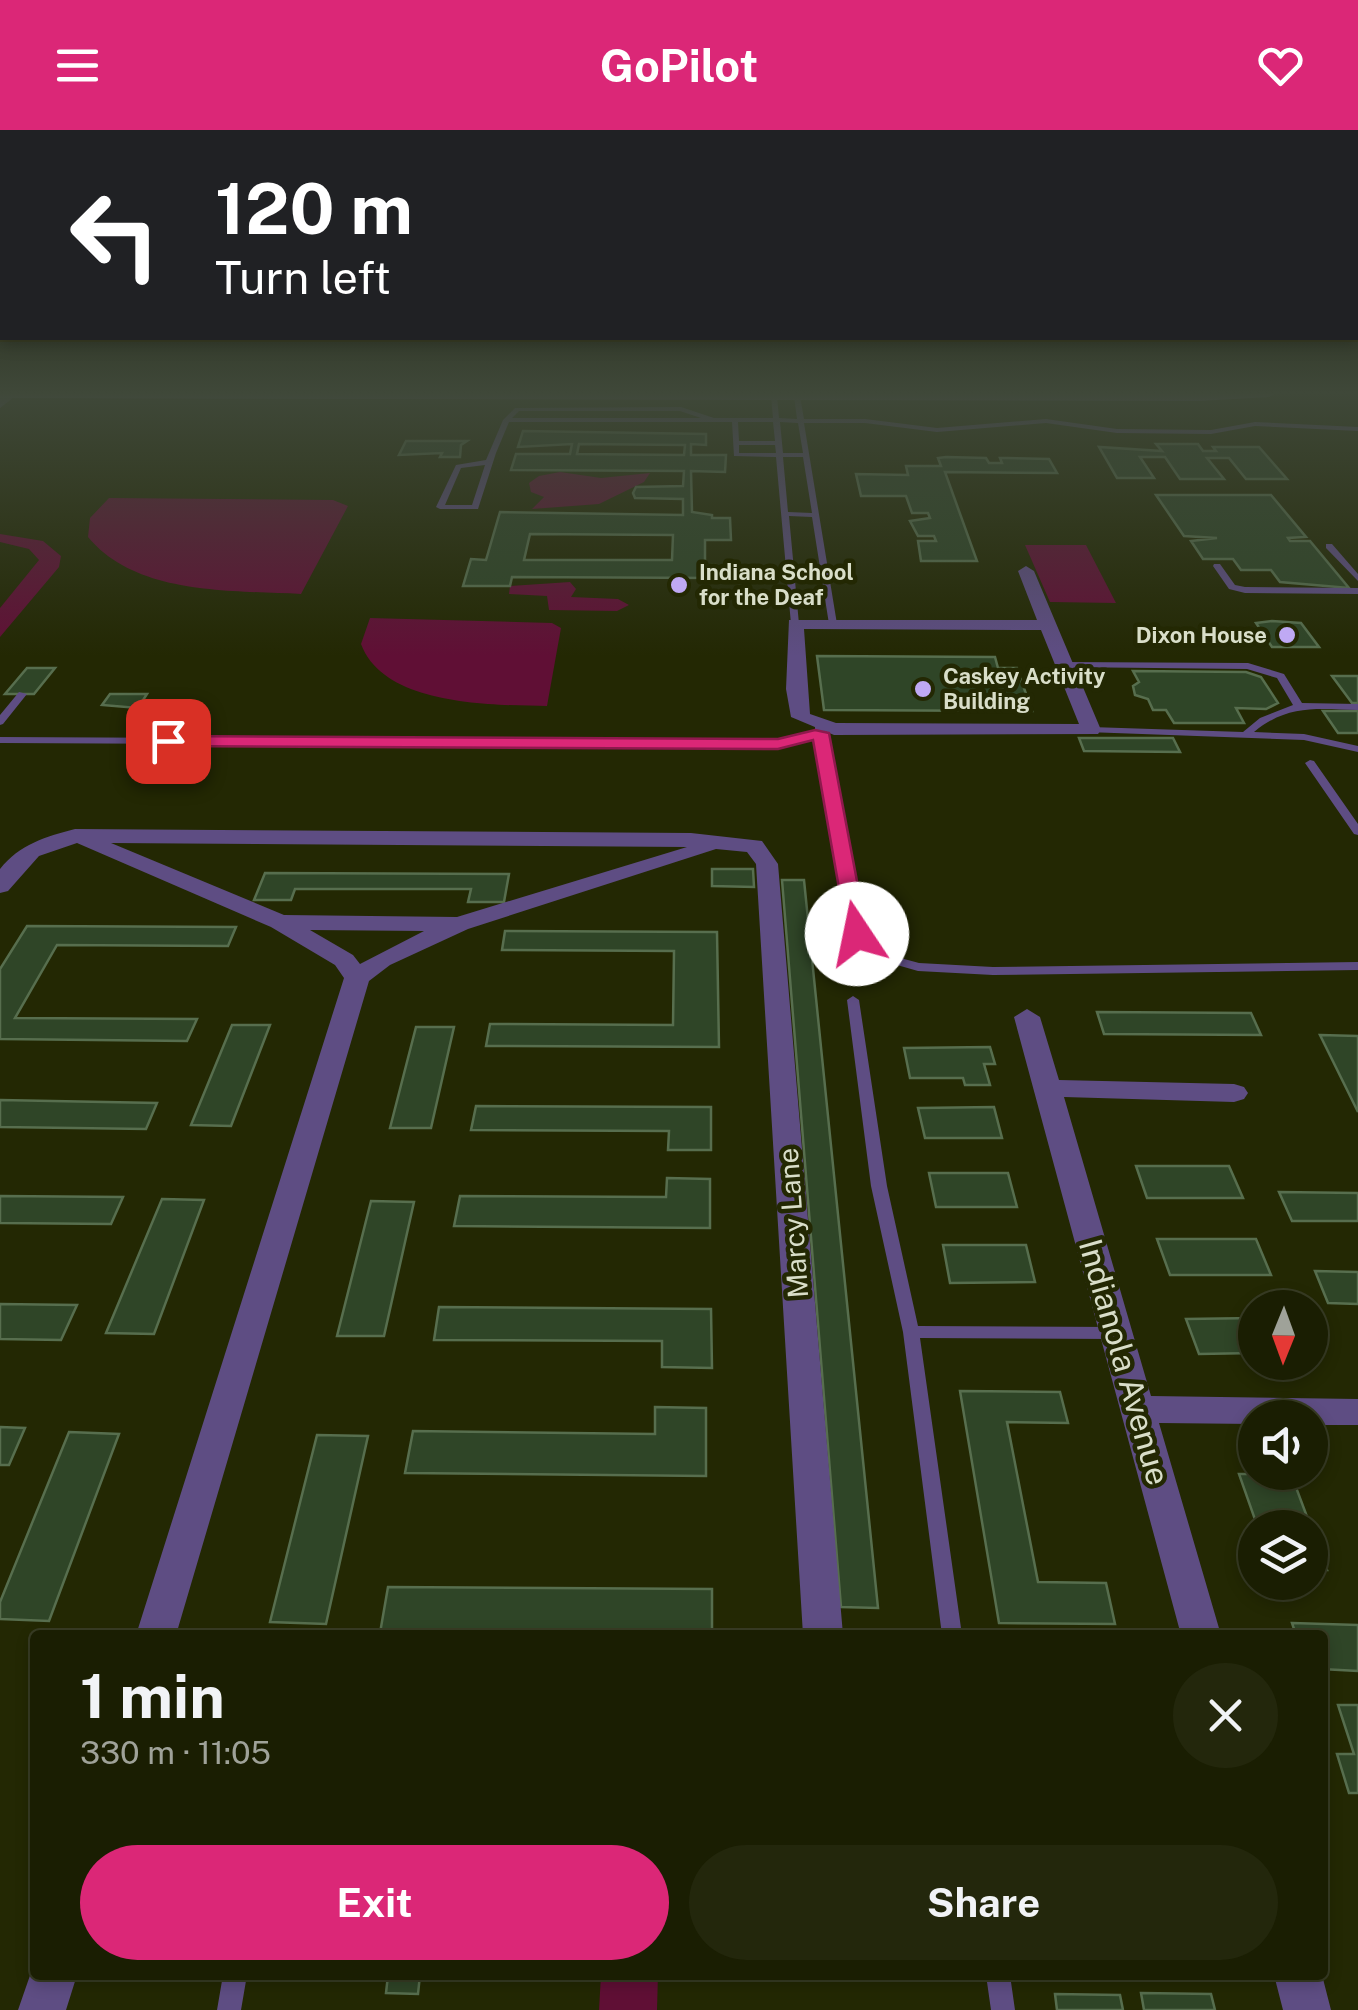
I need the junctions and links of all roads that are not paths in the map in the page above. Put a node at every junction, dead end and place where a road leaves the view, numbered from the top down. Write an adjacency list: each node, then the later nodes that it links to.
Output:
1 (452, 481): 2 (lane)
2 (484, 481)
3 (781, 481): 5 (lane)
4 (812, 481): 6 (lane)
5 (784, 514): 6 (lane); 12 (lane)
6 (817, 515): 13 (lane)
7 (1329, 546): 10 (lane)
8 (1217, 566): 11 (lane)
9 (1026, 570): 14 (street)
10 (1358, 579)
11 (1358, 590)
12 (795, 624): 13 (street); 20 (street)
13 (833, 624): 14 (street)
14 (1046, 624): 15 (street)
15 (1064, 665): 17 (lane); 21 (street)
16 (22, 694): 19 (lane)
17 (1299, 706): 18 (lane); 22 (lane)
18 (1358, 707)
19 (0, 722)
20 (820, 730): 21 (street); 23 (lane); 32 (lane)
21 (1091, 730): 22 (lane)
22 (1245, 735): 24 (lane)
23 (0, 740)
24 (1358, 748)
25 (1310, 763): 26 (lane)
26 (1358, 832)
27 (74, 836): 28 (street, Marcy Lane); 29 (street, Marcy Lane); 30 (street)
28 (722, 844): 31 (street); 43 (street, Marcy Lane)
29 (0, 886)
30 (280, 922): 31 (street); 33 (street)
31 (459, 924): 33 (street)
32 (1358, 966)
33 (357, 978): 42 (street)
34 (853, 1000): 38 (lane)
35 (1027, 1017): 36 (street, Indianola Avenue)
36 (1047, 1088): 37 (street); 39 (street, Indianola Avenue)
37 (1234, 1093)
38 (911, 1332): 39 (lane); 44 (lane)
39 (1116, 1334): 40 (street, Indianola Avenue)
40 (1138, 1409): 41 (street); 45 (street, Indianola Avenue)
41 (1358, 1412)
42 (158, 1630)
43 (822, 1630)
44 (951, 1630)
45 (1201, 1630)
46 (51, 1980): 50 (street)
47 (234, 1980): 51 (lane)
48 (999, 1980): 52 (lane)
49 (1299, 1980): 53 (street)
50 (42, 2010)
51 (228, 2010)
52 (1003, 2010)
53 (1308, 2010)

